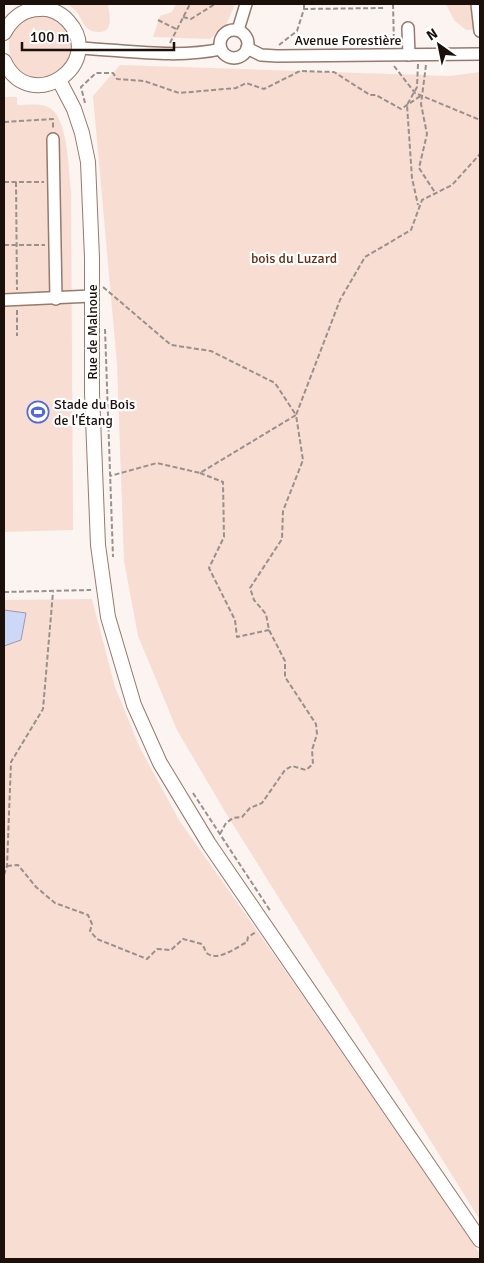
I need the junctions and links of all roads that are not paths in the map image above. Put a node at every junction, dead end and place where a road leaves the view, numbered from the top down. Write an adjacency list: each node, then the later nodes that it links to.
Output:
1 (246, 4): 5 (street)
2 (477, 4): 6 (street)
3 (16, 9): 7 (main road); 8 (main road)
4 (408, 28): 12 (street)
5 (238, 30): 9 (street); 10 (street)
6 (480, 31)
7 (4, 33)
8 (78, 48): 10 (street); 14 (main road)
9 (247, 48): 10 (street); 12 (street, Avenue Forestière)
10 (221, 49)
11 (480, 54): 12 (street, Avenue Forestière)
12 (418, 55)
13 (4, 61): 14 (main road)
14 (59, 80): 16 (main road, Rue de Malnoue)
15 (53, 138): 17 (street)
16 (98, 296): 17 (street); 19 (main road, Rue de Malnoue)
17 (56, 299): 18 (street)
18 (4, 300)
19 (480, 1240)

